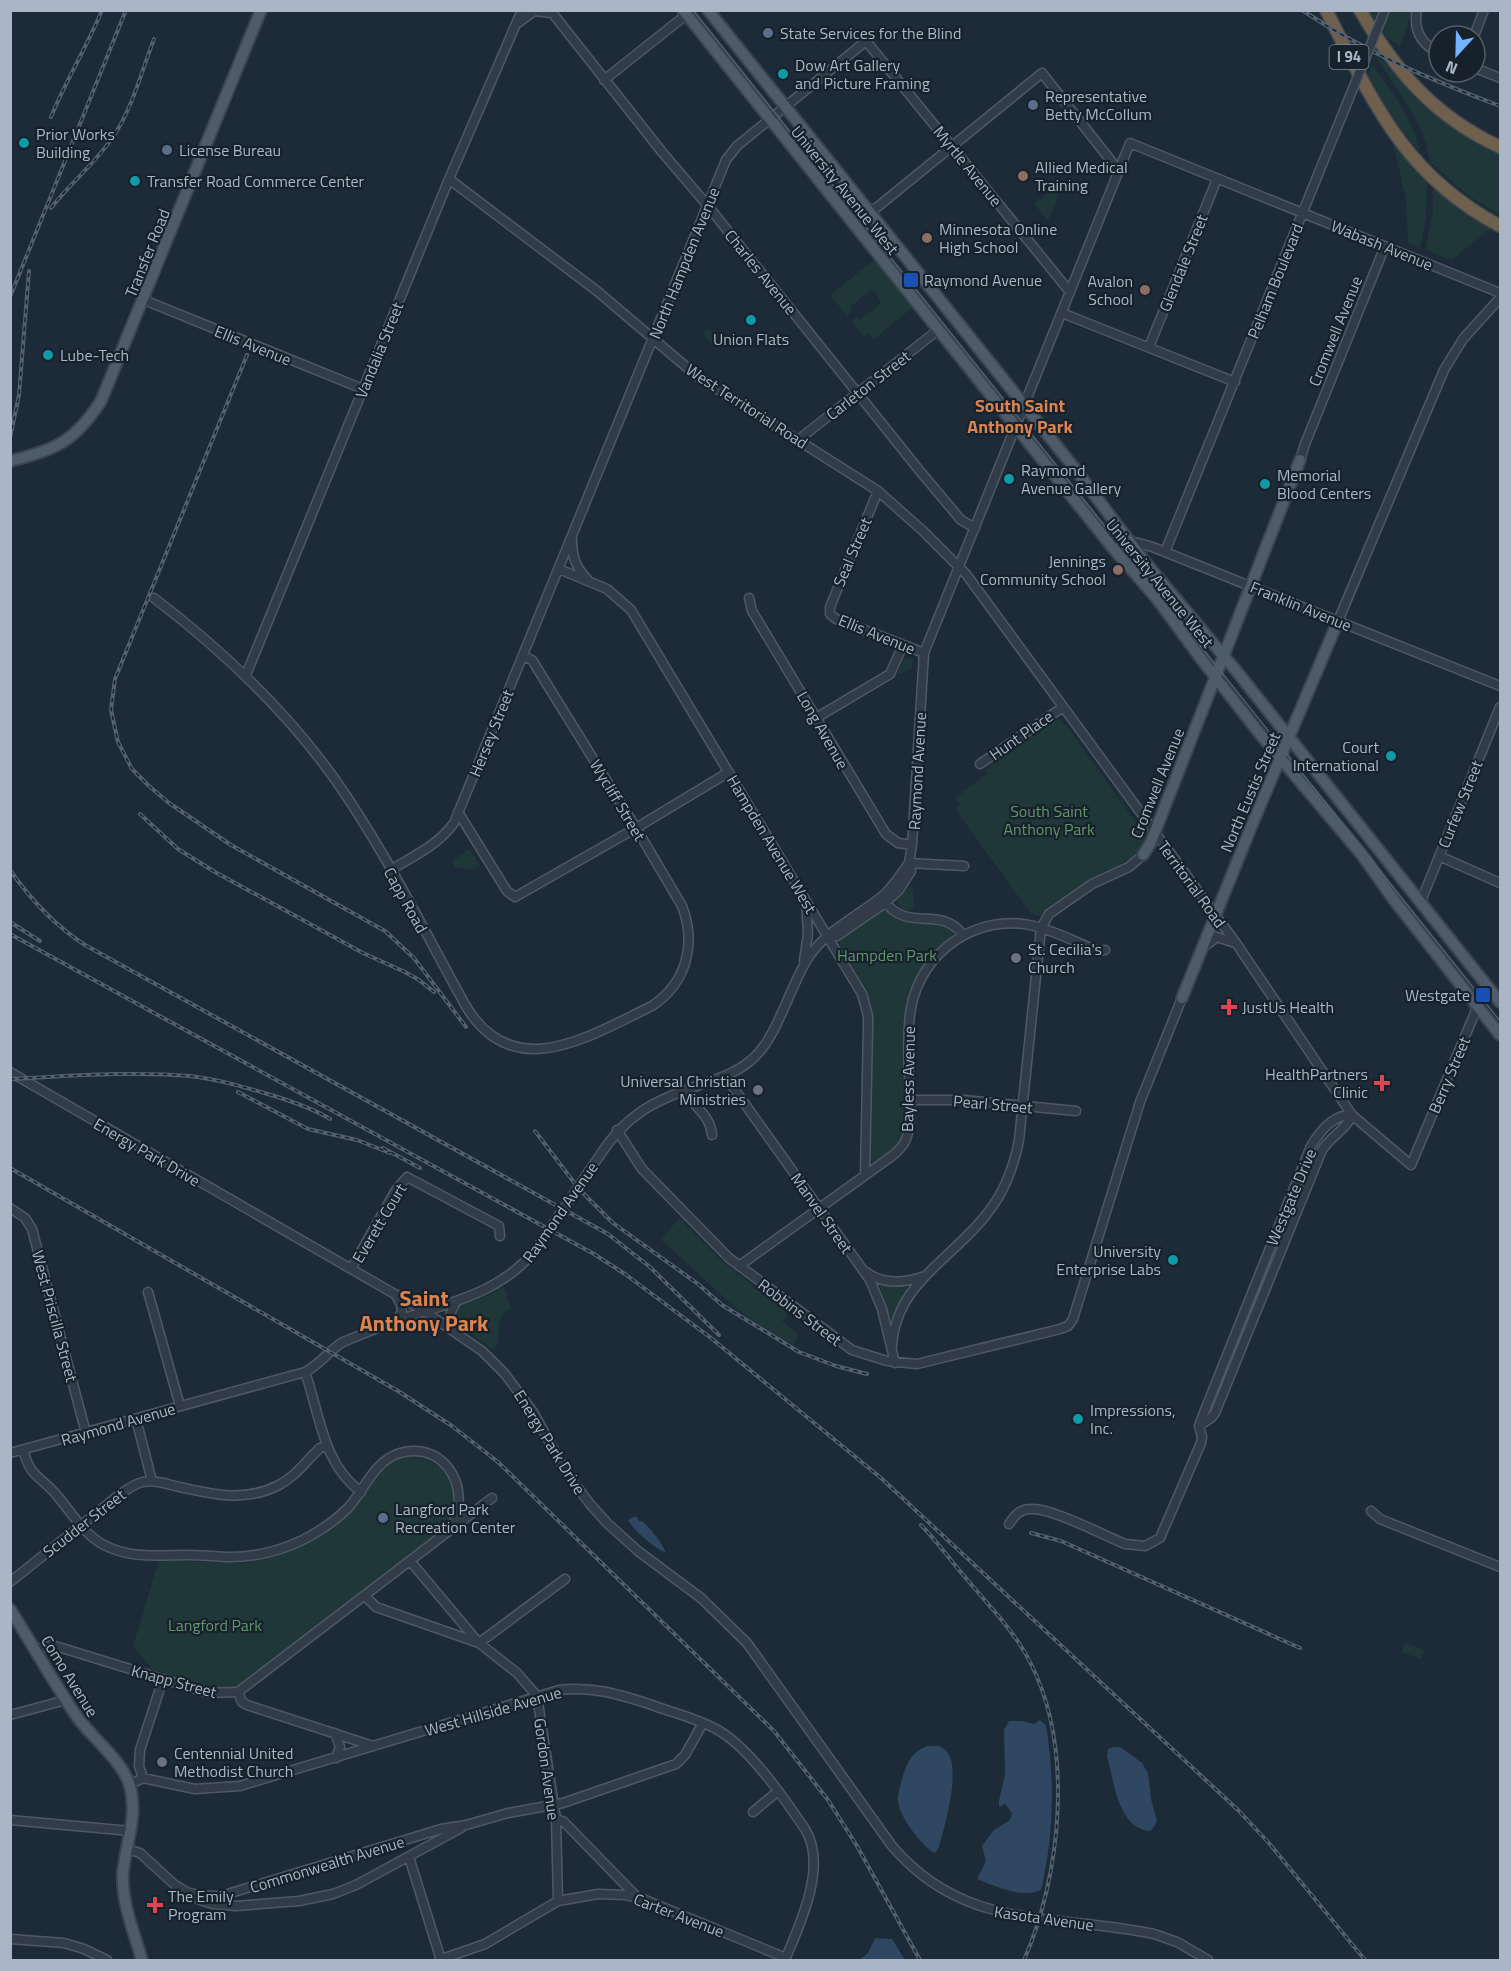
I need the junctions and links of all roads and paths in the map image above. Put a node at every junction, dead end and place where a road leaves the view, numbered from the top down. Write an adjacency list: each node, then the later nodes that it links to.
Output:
1 (261, 10): 30 (main road, Transfer Road)
2 (522, 10): 10 (street, Vandalia Street)
3 (708, 10): 14 (main road, University Avenue West)
4 (1326, 10): 25 (highway, I 94)
5 (1360, 10): 18 (highway, I 94)
6 (1385, 10): 23 (street, Pelham Boulevard, bridge)
7 (1417, 10): 12 (street)
8 (551, 12): 10 (street); 13 (street, Charles Avenue)
9 (685, 13): 13 (street); 15 (main road, University Avenue West)
10 (516, 26): 20 (street, Vandalia Street)
11 (866, 41): 14 (street, North Hampden Avenue); 17 (street, Myrtle Avenue)
12 (1427, 46)
13 (604, 80): 22 (street, Charles Avenue)
14 (786, 108): 15 (street, North Hampden Avenue); 24 (main road, University Avenue West)
15 (773, 117): 22 (street, North Hampden Avenue); 32 (main road, University Avenue West)
16 (1130, 143): 19 (street, Raymond Avenue); 21 (street, Wabash Avenue)
17 (952, 146): 19 (street); 24 (street); 27 (street, Myrtle Avenue)
18 (1500, 147)
19 (1119, 171): 27 (street, Raymond Avenue)
20 (449, 179): 33 (street, West Territorial Road); 36 (street, Vandalia Street)
21 (1217, 179): 23 (street, Wabash Avenue); 34 (street, Glendale Street)
22 (708, 206): 33 (street, North Hampden Avenue); 37 (street, Charles Avenue)
23 (1303, 212): 26 (street, Wabash Avenue); 35 (street, Pelham Boulevard)
24 (870, 213): 38 (main road, University Avenue West)
25 (1500, 226)
26 (1387, 247): 28 (street, Wabash Avenue); 41 (street, Cromwell Avenue)
27 (1070, 292): 31 (street, Raymond Avenue)
28 (1500, 293)
29 (1500, 298): 56 (street, North Eustis Street)
30 (144, 300): 36 (street, Ellis Avenue); 42 (main road, Transfer Road)
31 (1062, 313): 34 (street); 38 (street, Raymond Avenue)
32 (938, 330): 37 (street, Carleton Street); 39 (main road, University Avenue West)
33 (653, 338): 40 (street, West Territorial Road); 46 (street, North Hampden Avenue)
34 (1149, 348): 35 (street)
35 (1235, 382): 48 (street, Pelham Boulevard)
36 (363, 389): 61 (street, Vandalia Street)
37 (858, 393): 40 (street, Carleton Street); 44 (street, Charles Avenue)
38 (1024, 406): 39 (street, Raymond Avenue); 47 (main road, University Avenue West)
39 (1016, 427): 44 (street, Raymond Avenue); 45 (main road, University Avenue West)
40 (798, 440): 43 (street, West Territorial Road)
41 (1300, 460): 52 (main road, Cromwell Avenue)
42 (10, 461)
43 (878, 491): 49 (street, West Territorial Road); 55 (street, Seal Street)
44 (975, 528): 49 (street, Raymond Avenue)
45 (1101, 534): 47 (street, Franklin Avenue); 62 (main road, University Avenue West)
46 (572, 536): 50 (street, North Hampden Avenue); 51 (street)
47 (1130, 541): 48 (street, Franklin Avenue); 60 (main road, University Avenue West)
48 (1165, 552): 52 (street, Franklin Avenue)
49 (959, 566): 58 (street, Raymond Avenue); 65 (street, Territorial Road)
50 (559, 569): 51 (street, Hampden Avenue West); 59 (street, Hersey Street)
51 (590, 582): 70 (street, Hampden Avenue West)
52 (1250, 586): 56 (street, Franklin Avenue); 60 (main road, Cromwell Avenue)
53 (154, 598): 61 (street, Capp Road)
54 (749, 598): 66 (street, Long Avenue)
55 (830, 614): 57 (street, Ellis Avenue)
56 (1338, 621): 63 (street, Franklin Avenue); 67 (main road, North Eustis Street)
57 (903, 645): 58 (street, Ellis Avenue); 66 (street)
58 (924, 653): 74 (street, Raymond Avenue)
59 (523, 656): 71 (street, Hersey Street); 72 (street, Wycliff Street)
60 (1224, 656): 62 (main road, Cromwell Avenue); 67 (main road, University Avenue West)
61 (246, 675): 79 (street, Capp Road)
62 (1216, 678): 68 (main road, University Avenue West); 73 (main road, Cromwell Avenue)
63 (1500, 686)
64 (1500, 706): 76 (street, Curfew Street)
65 (1063, 707): 69 (street, Hunt Place); 73 (street, Territorial Road)
66 (816, 718): 74 (street, Long Avenue)
67 (1289, 737): 68 (main road, North Eustis Street); 83 (main road, University Avenue West)
68 (1280, 757): 84 (main road, North Eustis Street); 96 (main road, University Avenue West)
69 (980, 764)
70 (729, 772): 72 (street); 81 (street, Hampden Avenue West)
71 (458, 812): 72 (street); 79 (street, Hersey Street)
72 (636, 828): 91 (street, Wycliff Street)
73 (1154, 831): 75 (main road, Cromwell Avenue); 84 (street, Territorial Road)
74 (912, 844): 77 (street, Raymond Avenue)
75 (1143, 855): 85 (street, Cromwell Avenue)
76 (1439, 856): 80 (street); 83 (street, Curfew Street)
77 (909, 863): 78 (street); 82 (street, Raymond Avenue)
78 (964, 866)
79 (390, 870): 91 (street, Capp Road)
80 (1500, 883)
81 (806, 898): 87 (street, Hampden Avenue West); 92 (street)
82 (883, 900): 86 (street); 87 (street, Raymond Avenue)
83 (1421, 901): 93 (main road, University Avenue West)
84 (1215, 915): 88 (street, Territorial Road); 89 (main road, North Eustis Street)
85 (1041, 928): 86 (street); 90 (street); 102 (street)
86 (963, 934): 101 (street, Bayless Avenue)
87 (828, 937): 92 (street, Raymond Avenue); 108 (street, Hampden Avenue West)
88 (1236, 944): 89 (street); 104 (street, Territorial Road)
89 (1201, 948): 94 (main road, North Eustis Street)
90 (1105, 950)
91 (688, 956)
92 (803, 968): 99 (street, Raymond Avenue)
93 (1487, 984): 95 (main road, University Avenue West); 96 (street, Berry Street)
94 (1182, 999): 120 (street, North Eustis Street)
95 (1500, 1002)
96 (1478, 1006): 97 (main road, University Avenue West); 107 (street, Berry Street)
97 (1500, 1035)
98 (10, 1072): 113 (street, Energy Park Drive)
99 (725, 1076): 100 (street, Raymond Avenue); 110 (street, Manvel Street)
100 (685, 1090): 105 (street, Raymond Avenue); 106 (street)
101 (911, 1100): 102 (street, Pearl Street); 108 (street, Bayless Avenue)
102 (1022, 1106): 103 (street, Pearl Street); 115 (street)
103 (1076, 1111)
104 (1352, 1115): 107 (street, Territorial Road); 136 (street, Westgate Drive)
105 (617, 1130): 112 (street, Robbins Street); 118 (street, Raymond Avenue, bridge)
106 (712, 1135)
107 (1411, 1165)
108 (865, 1175): 110 (street, Bayless Avenue)
109 (10, 1208): 128 (street, West Priscilla Street)
110 (819, 1209): 112 (street, Bayless Avenue); 114 (street, Manvel Street)
111 (500, 1236): 113 (street, Everett Court)
112 (739, 1266): 124 (street, Robbins Street)
113 (351, 1269): 117 (street, Energy Park Drive)
114 (862, 1269): 115 (street); 123 (street, Manvel Street)
115 (926, 1276): 123 (street)
116 (148, 1292): 126 (street)
117 (396, 1295): 119 (street, Energy Park Drive); 121 (street)
118 (456, 1302): 119 (street, Raymond Avenue); 122 (street)
119 (424, 1311): 121 (street, Raymond Avenue); 122 (street, Energy Park Drive)
120 (1073, 1319): 124 (street, Robbins Street)
121 (394, 1323): 125 (street, Raymond Avenue)
122 (458, 1333): 160 (street, Energy Park Drive)
123 (892, 1346): 124 (street, Manvel Street)
124 (895, 1363)
125 (305, 1372): 126 (street, Raymond Avenue); 129 (street)
126 (180, 1406): 127 (street, Raymond Avenue)
127 (136, 1419): 128 (street, Raymond Avenue); 132 (street)
128 (86, 1433): 130 (street, Raymond Avenue)
129 (326, 1445): 132 (street); 133 (street)
130 (23, 1450): 131 (street, Raymond Avenue); 137 (street)
131 (10, 1453)
132 (152, 1481): 137 (street, Scudder Street)
133 (361, 1492): 137 (street); 138 (street)
134 (492, 1498): 138 (street)
135 (1371, 1511): 140 (street)
136 (1009, 1524)
137 (82, 1525): 142 (street, Scudder Street)
138 (448, 1532): 139 (street)
139 (411, 1562): 143 (street); 145 (street)
140 (1500, 1567)
141 (565, 1579): 145 (street)
142 (10, 1582)
143 (365, 1596): 145 (street, Gordon Avenue); 148 (street)
144 (10, 1609): 146 (main road, Como Avenue)
145 (478, 1643): 149 (street, Gordon Avenue)
146 (36, 1650): 147 (street, Knapp Street); 150 (main road, Como Avenue)
147 (163, 1680): 148 (street, Knapp Street); 156 (street)
148 (238, 1692): 153 (street, Knapp Street)
149 (537, 1696): 152 (street, West Hillside Avenue); 154 (street, West Hillside Avenue); 159 (street, Gordon Avenue)
150 (66, 1700): 151 (street); 157 (main road, Como Avenue)
151 (10, 1715)
152 (703, 1723): 158 (street, West Hillside Avenue); 159 (street, Commonwealth Avenue)
153 (335, 1733): 154 (street, Knapp Street); 155 (street)
154 (373, 1746): 155 (street, West Hillside Avenue)
155 (336, 1758): 156 (street, West Hillside Avenue)
156 (142, 1778): 157 (street)
157 (129, 1785): 165 (main road, Como Avenue)
158 (778, 1791): 161 (street); 172 (street, West Hillside Avenue)
159 (554, 1805): 162 (street, Gordon Avenue); 164 (street, Commonwealth Avenue)
160 (861, 1805): 176 (street, Kasota Avenue)
161 (753, 1812)
162 (556, 1818): 169 (street); 170 (street, Gordon Avenue)
163 (10, 1820): 165 (street)
164 (466, 1825): 167 (street, Commonwealth Avenue); 168 (street, Commonwealth Avenue)
165 (131, 1831): 166 (main road, Como Avenue)
166 (128, 1849): 168 (street, Commonwealth Avenue); 174 (main road, Como Avenue)
167 (409, 1857): 168 (street, Commonwealth Avenue); 175 (street)
168 (186, 1892)
169 (638, 1897): 170 (street, Carter Avenue); 172 (street, Carter Avenue)
170 (558, 1901): 175 (street, Carter Avenue)
171 (10, 1939): 173 (street)
172 (785, 1959)
173 (108, 1960)
174 (142, 1960)
175 (440, 1960)
176 (1208, 1960)

